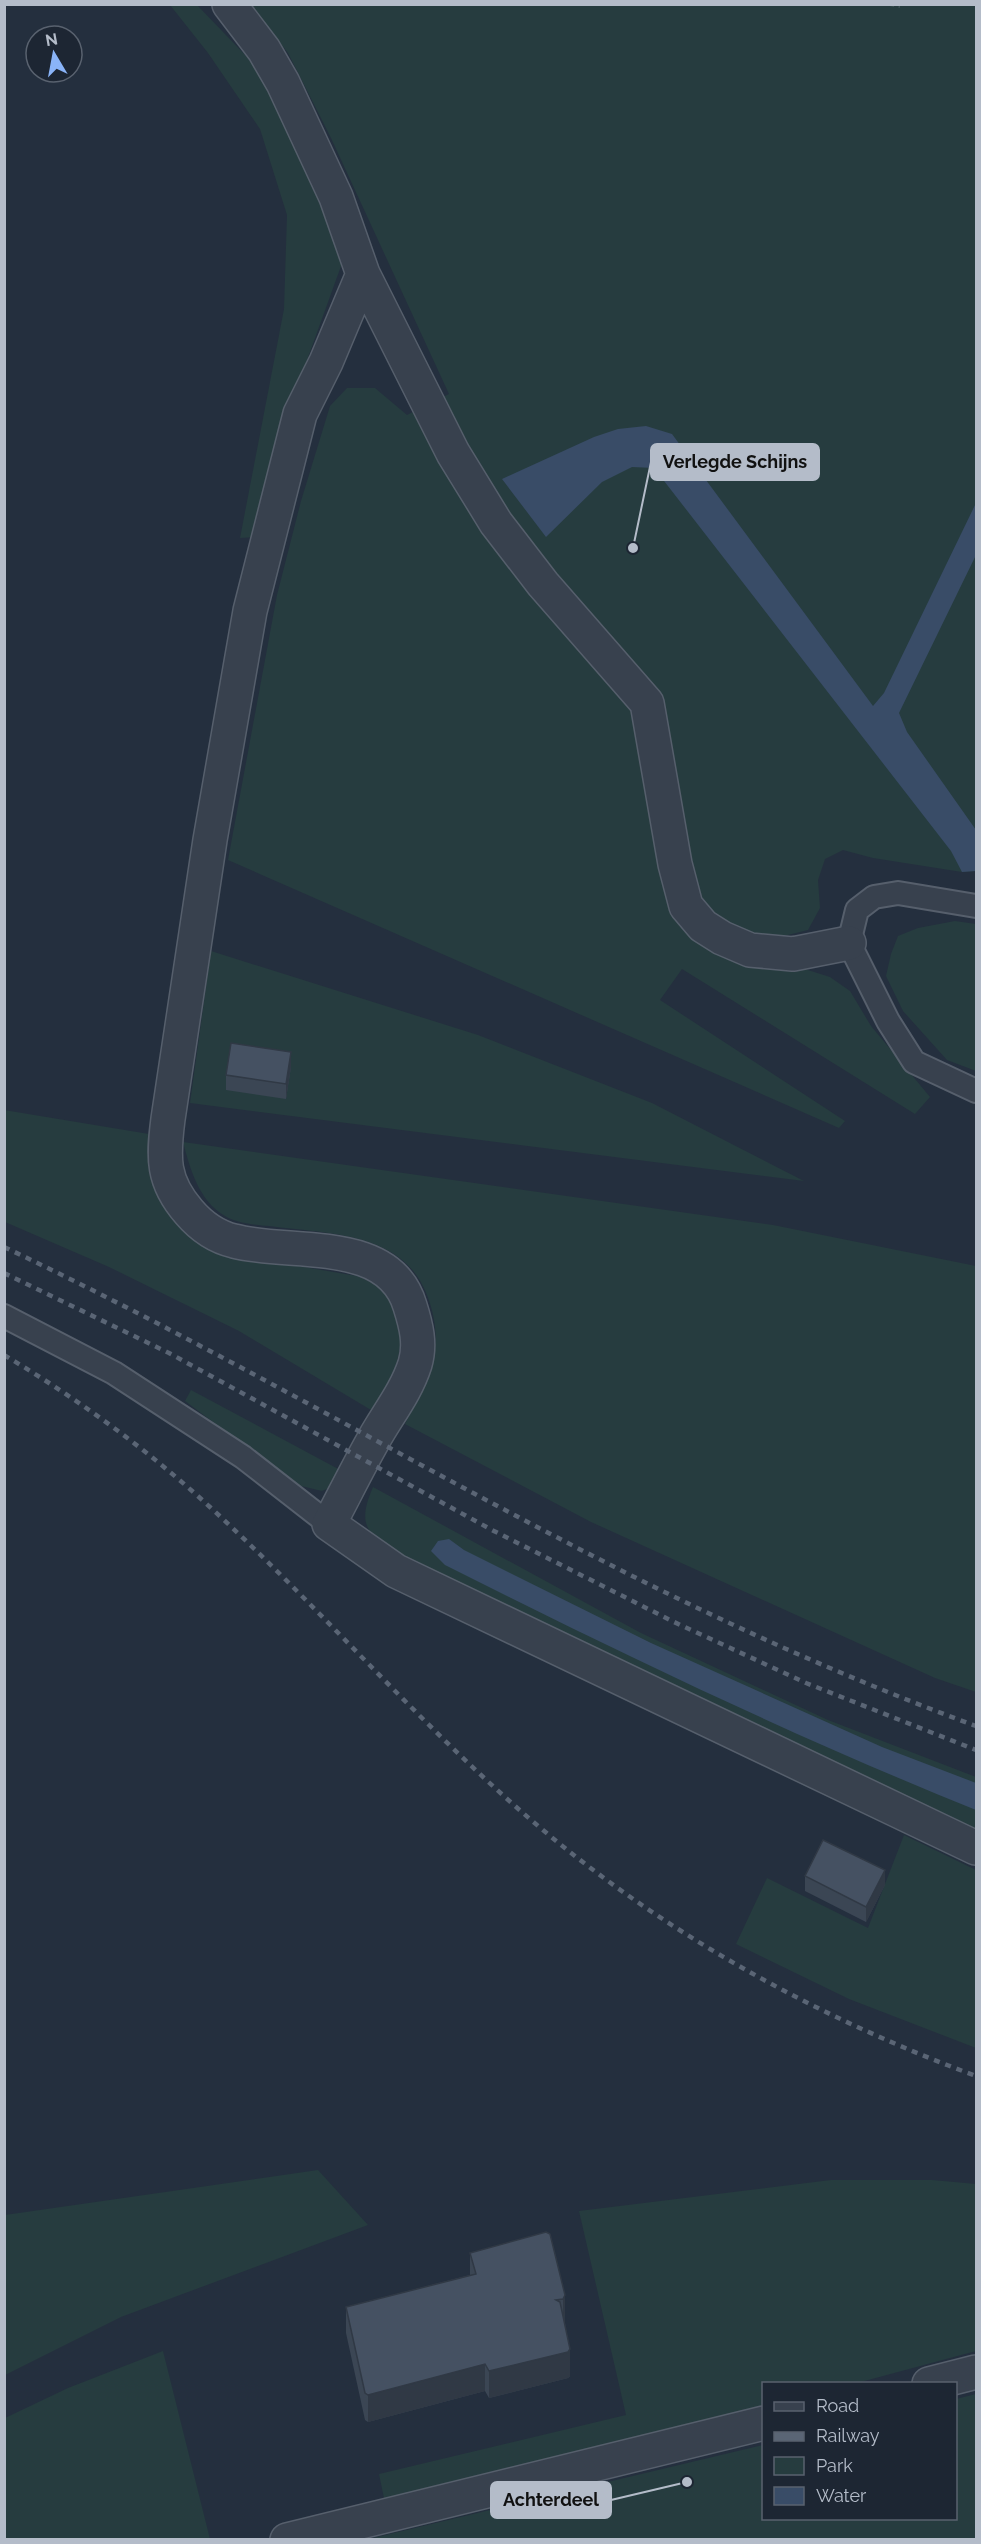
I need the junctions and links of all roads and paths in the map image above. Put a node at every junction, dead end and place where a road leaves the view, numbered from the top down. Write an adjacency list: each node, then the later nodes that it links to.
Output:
1 (229, 4): 4 (street)
2 (890, 4): 3 (path)
3 (900, 6)
4 (363, 274): 6 (street); 9 (street)
5 (976, 906): 6 (lane)
6 (849, 943): 7 (lane)
7 (976, 1091)
8 (4, 1317): 9 (lane)
9 (329, 1524): 10 (street)
10 (976, 1848)
11 (976, 2372): 12 (street)
12 (937, 2382)
13 (762, 2423): 14 (street)
14 (287, 2540)

